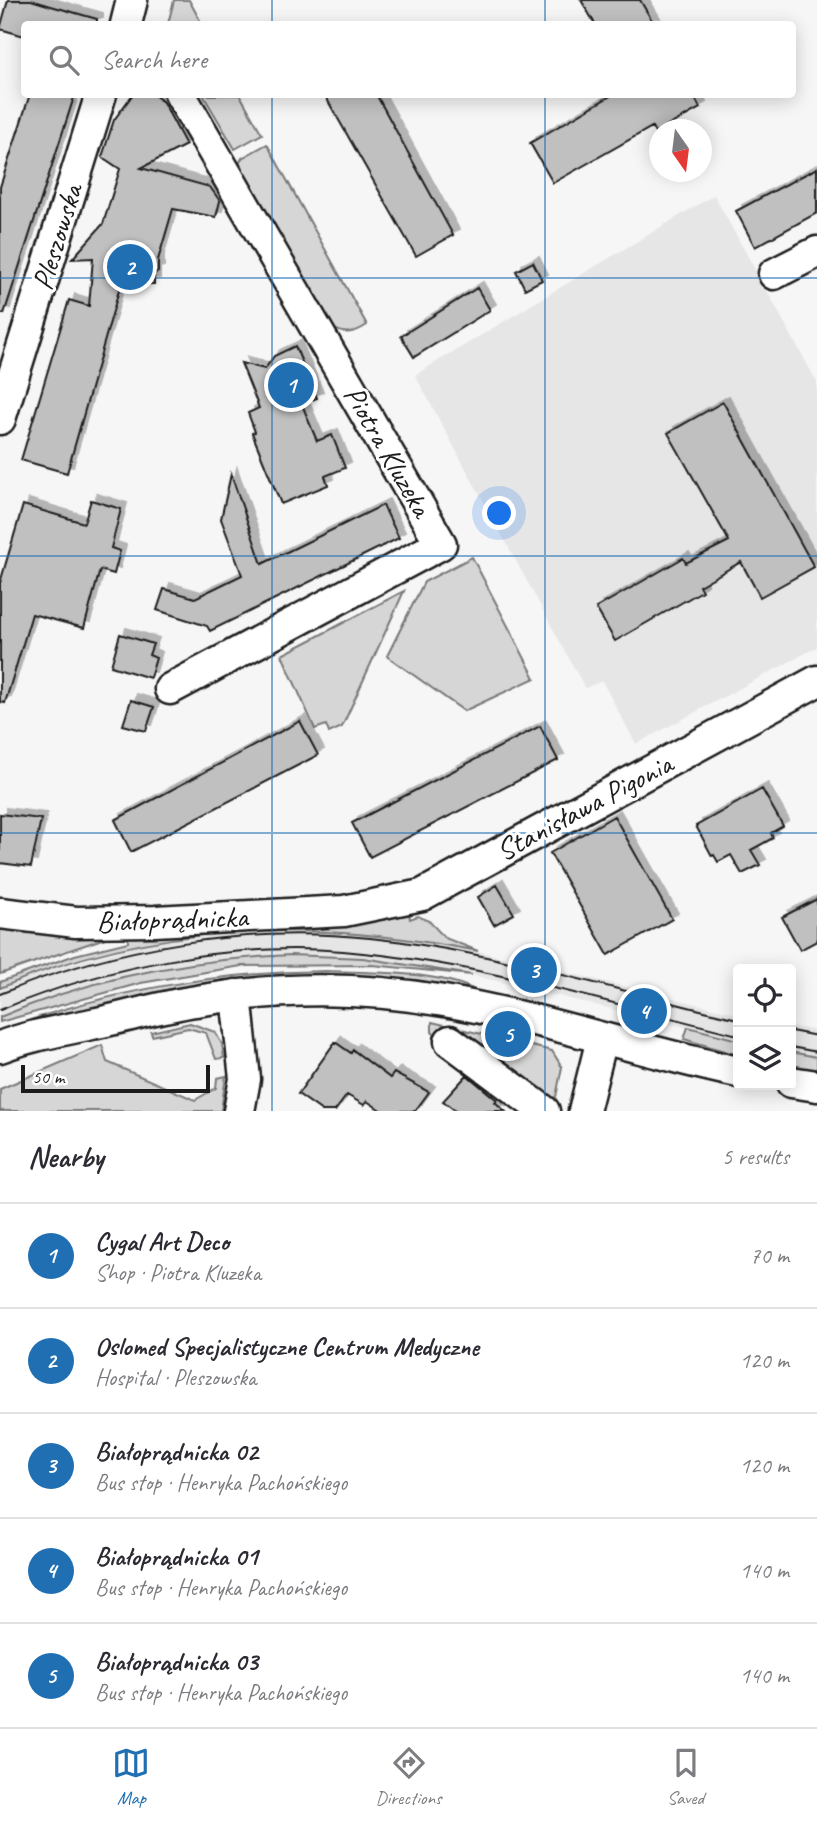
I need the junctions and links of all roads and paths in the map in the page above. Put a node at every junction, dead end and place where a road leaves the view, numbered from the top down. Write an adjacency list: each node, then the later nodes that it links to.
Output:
1 (132, 0): 2 (street)
2 (127, 21)
3 (100, 98): 7 (street, Pleszowska)
4 (182, 98): 9 (street, Piotra Kluzeka)
5 (817, 252): 6 (street)
6 (774, 274)
7 (0, 419)
8 (817, 681): 10 (street, Stanisława Pigonia)
9 (170, 689)
10 (344, 911): 11 (street, Białoprądnicka)
11 (0, 913)
12 (236, 995): 13 (street); 14 (street); 21 (street)
13 (94, 1024): 16 (street); 17 (street)
14 (602, 1039): 18 (street); 23 (street)
15 (450, 1041): 22 (street)
16 (0, 1047)
17 (0, 1068)
18 (733, 1071)
19 (796, 1083): 20 (street)
20 (817, 1086)
21 (239, 1111)
22 (544, 1111)
23 (584, 1111)

